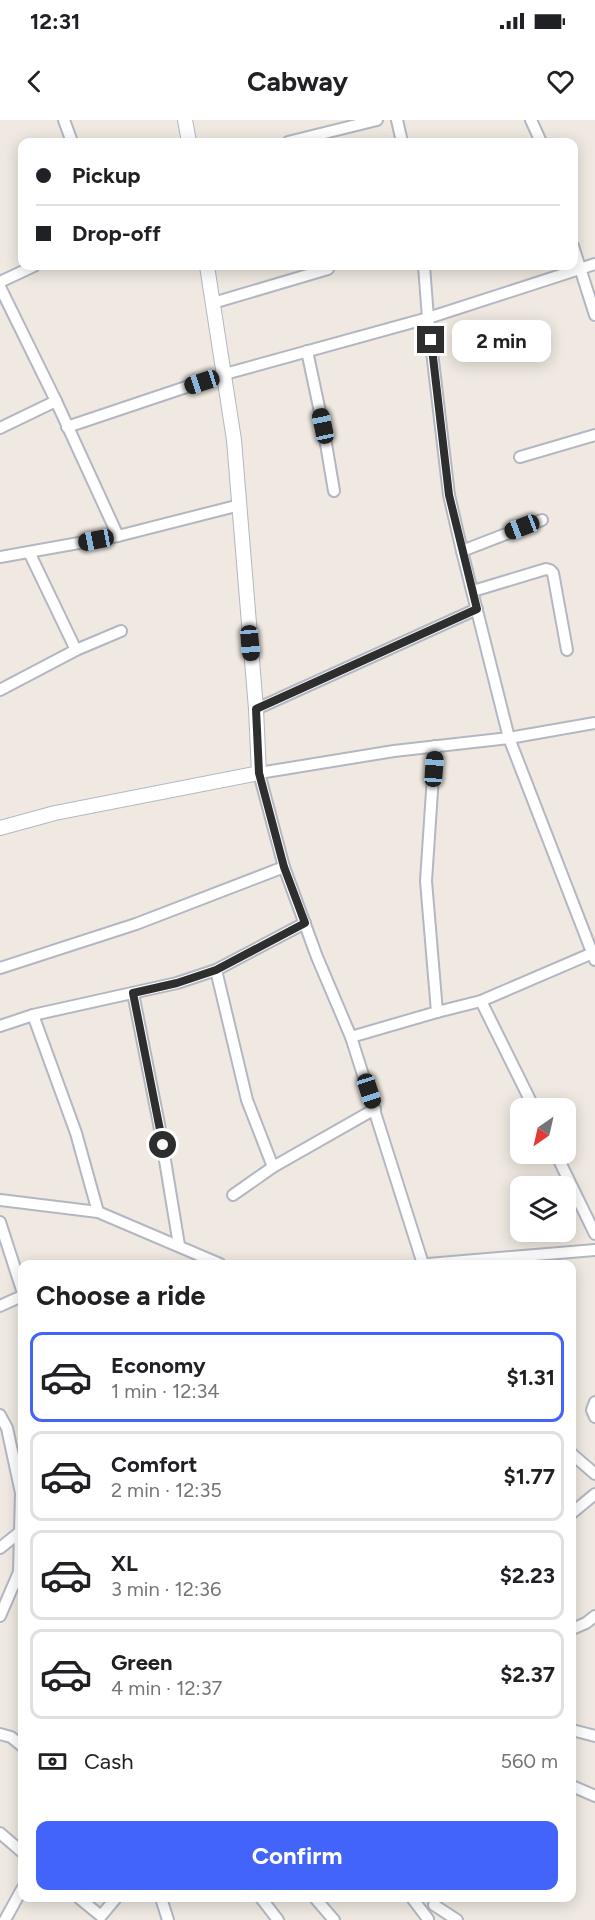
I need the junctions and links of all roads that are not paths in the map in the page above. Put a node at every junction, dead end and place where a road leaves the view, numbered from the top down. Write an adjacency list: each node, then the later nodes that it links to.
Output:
1 (64, 120): 6 (street)
2 (185, 120): 7 (street)
3 (377, 120): 8 (street)
4 (397, 120): 9 (street)
5 (531, 120): 10 (street)
6 (71, 138)
7 (188, 138)
8 (304, 138)
9 (401, 138)
10 (539, 138)
11 (578, 262): 13 (street)
12 (595, 264): 13 (street)
13 (580, 269): 22 (street)
14 (27, 270): 19 (street)
15 (208, 270): 20 (street)
16 (325, 270): 20 (street)
17 (424, 270): 23 (street)
18 (577, 270): 23 (street)
19 (0, 285): 21 (street)
20 (213, 303): 25 (street)
21 (4, 307): 26 (street)
22 (595, 315)
23 (428, 318): 24 (street); 35 (street)
24 (307, 351): 25 (street); 31 (street)
25 (225, 374): 27 (street); 32 (street)
26 (56, 401): 27 (street); 28 (street)
27 (67, 427): 34 (street)
28 (0, 428)
29 (595, 435): 30 (street)
30 (520, 457)
31 (334, 491)
32 (240, 505): 34 (street); 44 (street)
33 (542, 520): 35 (street)
34 (118, 536): 36 (street)
35 (462, 551): 38 (street)
36 (29, 552): 37 (street); 41 (street)
37 (0, 557)
38 (473, 591): 39 (street); 42 (street)
39 (477, 609): 44 (street); 46 (street)
40 (121, 631): 41 (street)
41 (76, 650): 43 (street)
42 (567, 650)
43 (0, 690)
44 (256, 709): 48 (street)
45 (595, 723): 46 (street)
46 (510, 738): 47 (street); 52 (street)
47 (435, 746): 48 (street); 57 (street)
48 (259, 773): 49 (street); 50 (street)
49 (0, 828)
50 (284, 867): 51 (street); 53 (street)
51 (305, 923): 54 (street); 60 (street)
52 (594, 955): 56 (street)
53 (0, 968)
54 (216, 970): 55 (street); 64 (street)
55 (133, 993): 58 (street); 70 (street)
56 (481, 1001): 57 (street); 61 (street)
57 (437, 1012): 60 (street)
58 (33, 1015): 59 (street); 67 (street)
59 (0, 1026)
60 (351, 1037): 62 (street)
61 (529, 1098)
62 (375, 1109): 64 (street); 73 (street)
63 (561, 1164): 69 (street)
64 (273, 1167): 65 (street)
65 (233, 1195)
66 (0, 1200): 67 (street)
67 (98, 1212): 70 (street)
68 (0, 1222): 75 (street)
69 (595, 1234)
70 (179, 1245): 72 (street)
71 (595, 1250): 74 (street)
72 (211, 1260)
73 (425, 1260)
74 (474, 1260)
75 (18, 1278)
76 (18, 1298): 77 (street)
77 (0, 1306)
78 (595, 1402): 80 (street)
79 (0, 1415): 81 (street)
80 (595, 1417)
81 (4, 1432): 84 (street)
82 (576, 1457): 83 (street)
83 (595, 1474)
84 (18, 1482)
85 (595, 1494): 86 (street)
86 (576, 1510)
87 (18, 1534): 88 (street)
88 (0, 1548)
89 (18, 1581): 90 (street)
90 (0, 1616)
91 (595, 1616): 92 (street)
92 (576, 1627)
93 (576, 1731): 95 (street)
94 (0, 1734): 96 (street)
95 (595, 1736)
96 (18, 1743)
97 (576, 1788): 98 (street)
98 (595, 1796)
99 (0, 1833): 100 (street)
100 (18, 1849)
101 (18, 1896): 112 (street)
102 (83, 1902): 110 (street)
103 (113, 1902): 110 (street)
104 (162, 1902): 113 (street)
105 (264, 1902): 114 (street)
106 (318, 1902): 115 (street)
107 (415, 1902): 111 (street)
108 (435, 1902): 111 (street)
109 (436, 1902): 116 (street)
110 (100, 1918)
111 (428, 1919)
112 (5, 1920)
113 (168, 1920)
114 (278, 1920)
115 (334, 1920)
116 (457, 1920)

